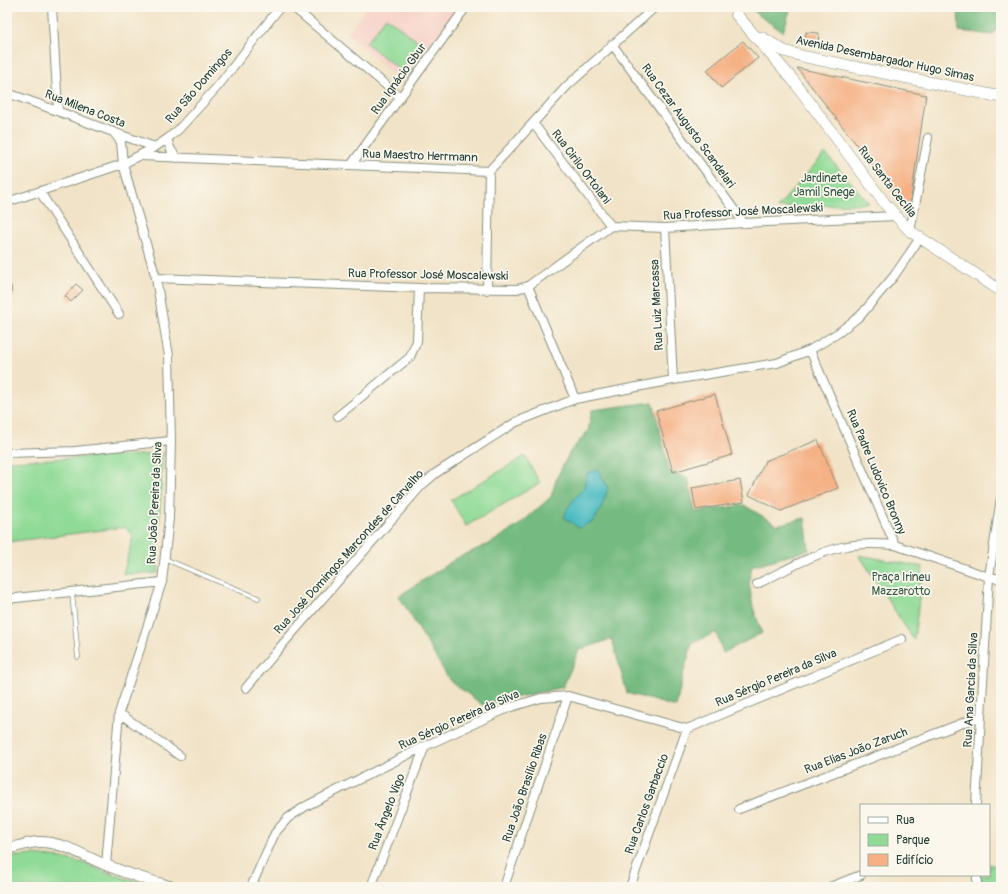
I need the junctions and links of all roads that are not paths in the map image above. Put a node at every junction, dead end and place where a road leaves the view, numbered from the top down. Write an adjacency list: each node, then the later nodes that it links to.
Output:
1 (52, 7): 13 (street)
2 (280, 7): 17 (street, Rua São Domingos)
3 (293, 7): 11 (street)
4 (466, 7): 11 (street, Rua Ignácio Gbur)
5 (655, 7): 7 (street, Rua Maestro Herrmann)
6 (733, 10): 8 (main road, Avenida Desembargador Hugo Simas); 9 (main road, Rua Santa Cecília)
7 (612, 44): 14 (street, Rua Maestro Herrmann); 27 (street, Rua Cezar Augusto Scandelari)
8 (776, 46): 9 (main road, Rua Santa Cecília); 12 (main road, Avenida Desembargador Hugo Simas)
9 (793, 80): 26 (main road, Rua Santa Cecília)
10 (7, 92): 13 (street, Rua Milena Costa)
11 (400, 97): 22 (street, Rua Ignácio Gbur)
12 (1001, 97)
13 (58, 110): 15 (street, Rua Milena Costa)
14 (533, 123): 23 (street, Rua Maestro Herrmann); 28 (street, Rua Cirilo Ortolani)
15 (114, 133): 18 (street, Rua Milena Costa); 21 (street, Rua João Pereira da Silva)
16 (928, 138): 30 (street)
17 (167, 140): 18 (street, Rua São Domingos); 20 (street)
18 (155, 147): 19 (street, Rua São Domingos)
19 (141, 156): 20 (street, Rua Maestro Herrmann); 21 (street, Rua São Domingos)
20 (177, 158): 22 (street, Rua Maestro Herrmann)
21 (123, 164): 24 (street, Rua São Domingos); 32 (street, Rua João Pereira da Silva)
22 (351, 165): 23 (street, Rua Maestro Herrmann)
23 (489, 171): 36 (street)
24 (40, 192): 25 (street, Rua São Domingos); 39 (street)
25 (7, 202)
26 (896, 216): 27 (street, Rua Professor José Moscalewski); 30 (main road, Rua Santa Cecília)
27 (744, 223): 29 (street, Rua Professor José Moscalewski)
28 (611, 226): 29 (street, Rua Professor José Moscalewski); 33 (street, Rua Professor José Moscalewski)
29 (665, 228): 41 (street, Rua Luiz Marcassa)
30 (910, 231): 31 (main road, Rua Santa Cecília)
31 (920, 238): 37 (main road, Rua Santa Cecília); 40 (street, Rua José Domingos Marcondes de Carvalho)
32 (156, 278): 35 (street, Rua Professor José Moscalewski); 44 (street, Rua João Pereira da Silva)
33 (528, 286): 36 (street, Rua Professor José Moscalewski); 42 (street)
34 (7, 288): 38 (street)
35 (419, 288): 36 (street, Rua Professor José Moscalewski); 43 (street)
36 (487, 290)
37 (1001, 291)
38 (7, 293)
39 (119, 314)
40 (810, 350): 41 (street, Rua José Domingos Marcondes de Carvalho); 47 (street, Rua Padre Ludovico Bronny)
41 (673, 380): 42 (street, Rua José Domingos Marcondes de Carvalho)
42 (575, 399): 58 (street, Rua José Domingos Marcondes de Carvalho)
43 (338, 416)
44 (171, 441): 45 (street); 48 (street, Rua João Pereira da Silva)
45 (7, 453)
46 (1001, 498): 49 (street, Rua Ana Garcia da Silva)
47 (895, 545): 49 (street, Rua Padre Ludovico Bronny); 52 (street)
48 (164, 559): 51 (street, Rua João Pereira da Silva); 54 (lane)
49 (989, 577): 50 (street, Rua Padre Ludovico Bronny); 61 (street, Rua Ana Garcia da Silva)
50 (1001, 579)
51 (162, 582): 53 (street); 60 (street, Rua João Pereira da Silva)
52 (757, 584)
53 (72, 592): 55 (street); 57 (lane)
54 (258, 598)
55 (7, 599)
56 (902, 638): 62 (street, Rua Sérgio Pereira da Silva)
57 (78, 657)
58 (246, 688)
59 (568, 696): 62 (street, Rua Sérgio Pereira da Silva); 63 (street, Rua Sérgio Pereira da Silva); 74 (street, Rua João Brasílio Ribas)
60 (119, 713): 64 (street); 68 (street, Rua João Pereira da Silva)
61 (981, 716): 65 (street, Rua Ana Garcia da Silva); 66 (street, Rua Elias João Zaruch)
62 (687, 728): 75 (street, Rua Carlos Garbaccio)
63 (425, 746): 72 (street, Rua Sérgio Pereira da Silva); 73 (street, Rua Ângelo Vigo)
64 (180, 756)
65 (976, 804)
66 (739, 808)
67 (7, 849): 68 (street)
68 (106, 865): 71 (street)
69 (860, 875): 76 (street)
70 (977, 876): 77 (street)
71 (173, 887)
72 (251, 887)
73 (371, 887)
74 (504, 887)
75 (630, 887)
76 (830, 887)
77 (977, 887)

